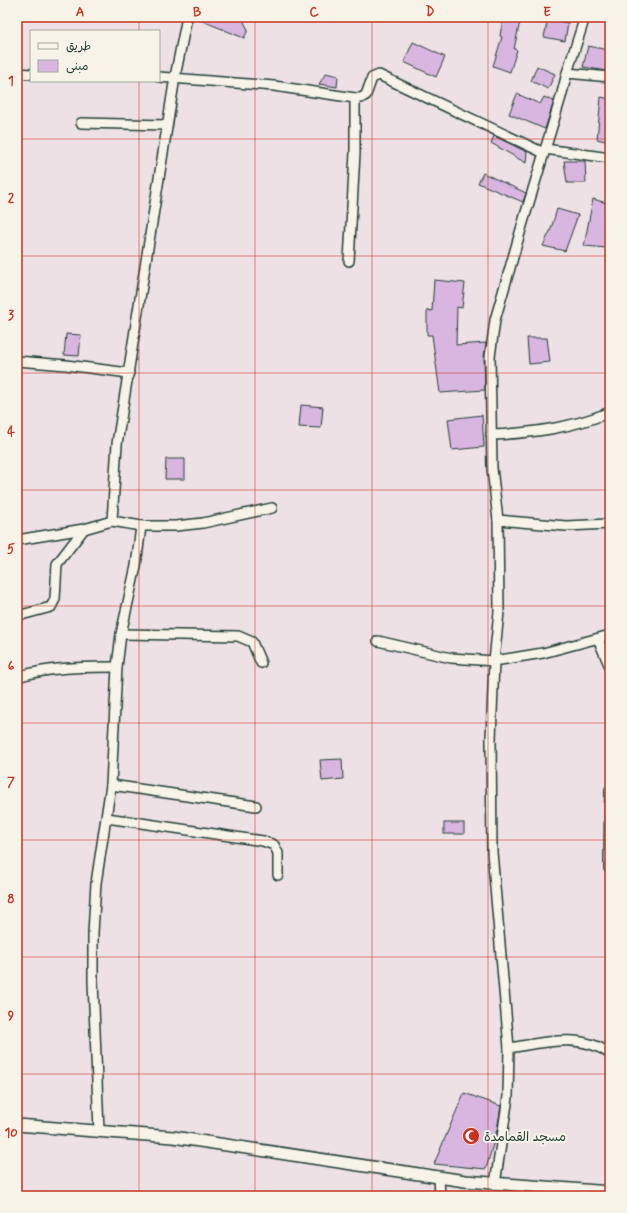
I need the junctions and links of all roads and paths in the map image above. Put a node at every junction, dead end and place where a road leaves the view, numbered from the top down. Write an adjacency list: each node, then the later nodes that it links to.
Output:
1 (187, 17): 7 (street)
2 (585, 17): 4 (street)
3 (17, 73): 5 (street)
4 (567, 73): 8 (street); 12 (street)
5 (30, 74)
6 (160, 77): 7 (street)
7 (175, 77): 9 (street); 11 (street)
8 (610, 77)
9 (355, 98): 12 (street); 14 (street)
10 (81, 123): 11 (street)
11 (167, 125): 16 (street)
12 (545, 151): 13 (street); 18 (street)
13 (610, 158)
14 (349, 261)
15 (17, 361): 16 (street)
16 (129, 373): 21 (street)
17 (610, 412): 18 (street)
18 (491, 435): 20 (street)
19 (272, 508): 23 (street)
20 (498, 520): 22 (street); 31 (street)
21 (112, 521): 23 (street); 24 (street)
22 (610, 524)
23 (141, 526): 27 (street)
24 (84, 529): 25 (street); 26 (street)
25 (17, 540)
26 (25, 614)
27 (121, 634): 32 (street); 33 (street)
28 (610, 635): 29 (street)
29 (598, 638): 31 (street); 34 (street)
30 (378, 641): 31 (street)
31 (494, 661): 42 (street)
32 (261, 663)
33 (117, 667): 35 (street); 36 (street)
34 (610, 667)
35 (17, 677)
36 (110, 785): 38 (street); 39 (street)
37 (610, 790): 40 (street)
38 (256, 806)
39 (107, 818): 41 (street); 45 (street)
40 (609, 868)
41 (278, 875)
42 (509, 1048): 43 (street); 47 (street)
43 (610, 1054)
44 (17, 1125): 45 (street)
45 (99, 1131): 46 (street)
46 (439, 1178): 47 (street); 49 (street)
47 (495, 1184): 48 (street)
48 (610, 1190)
49 (440, 1196)

